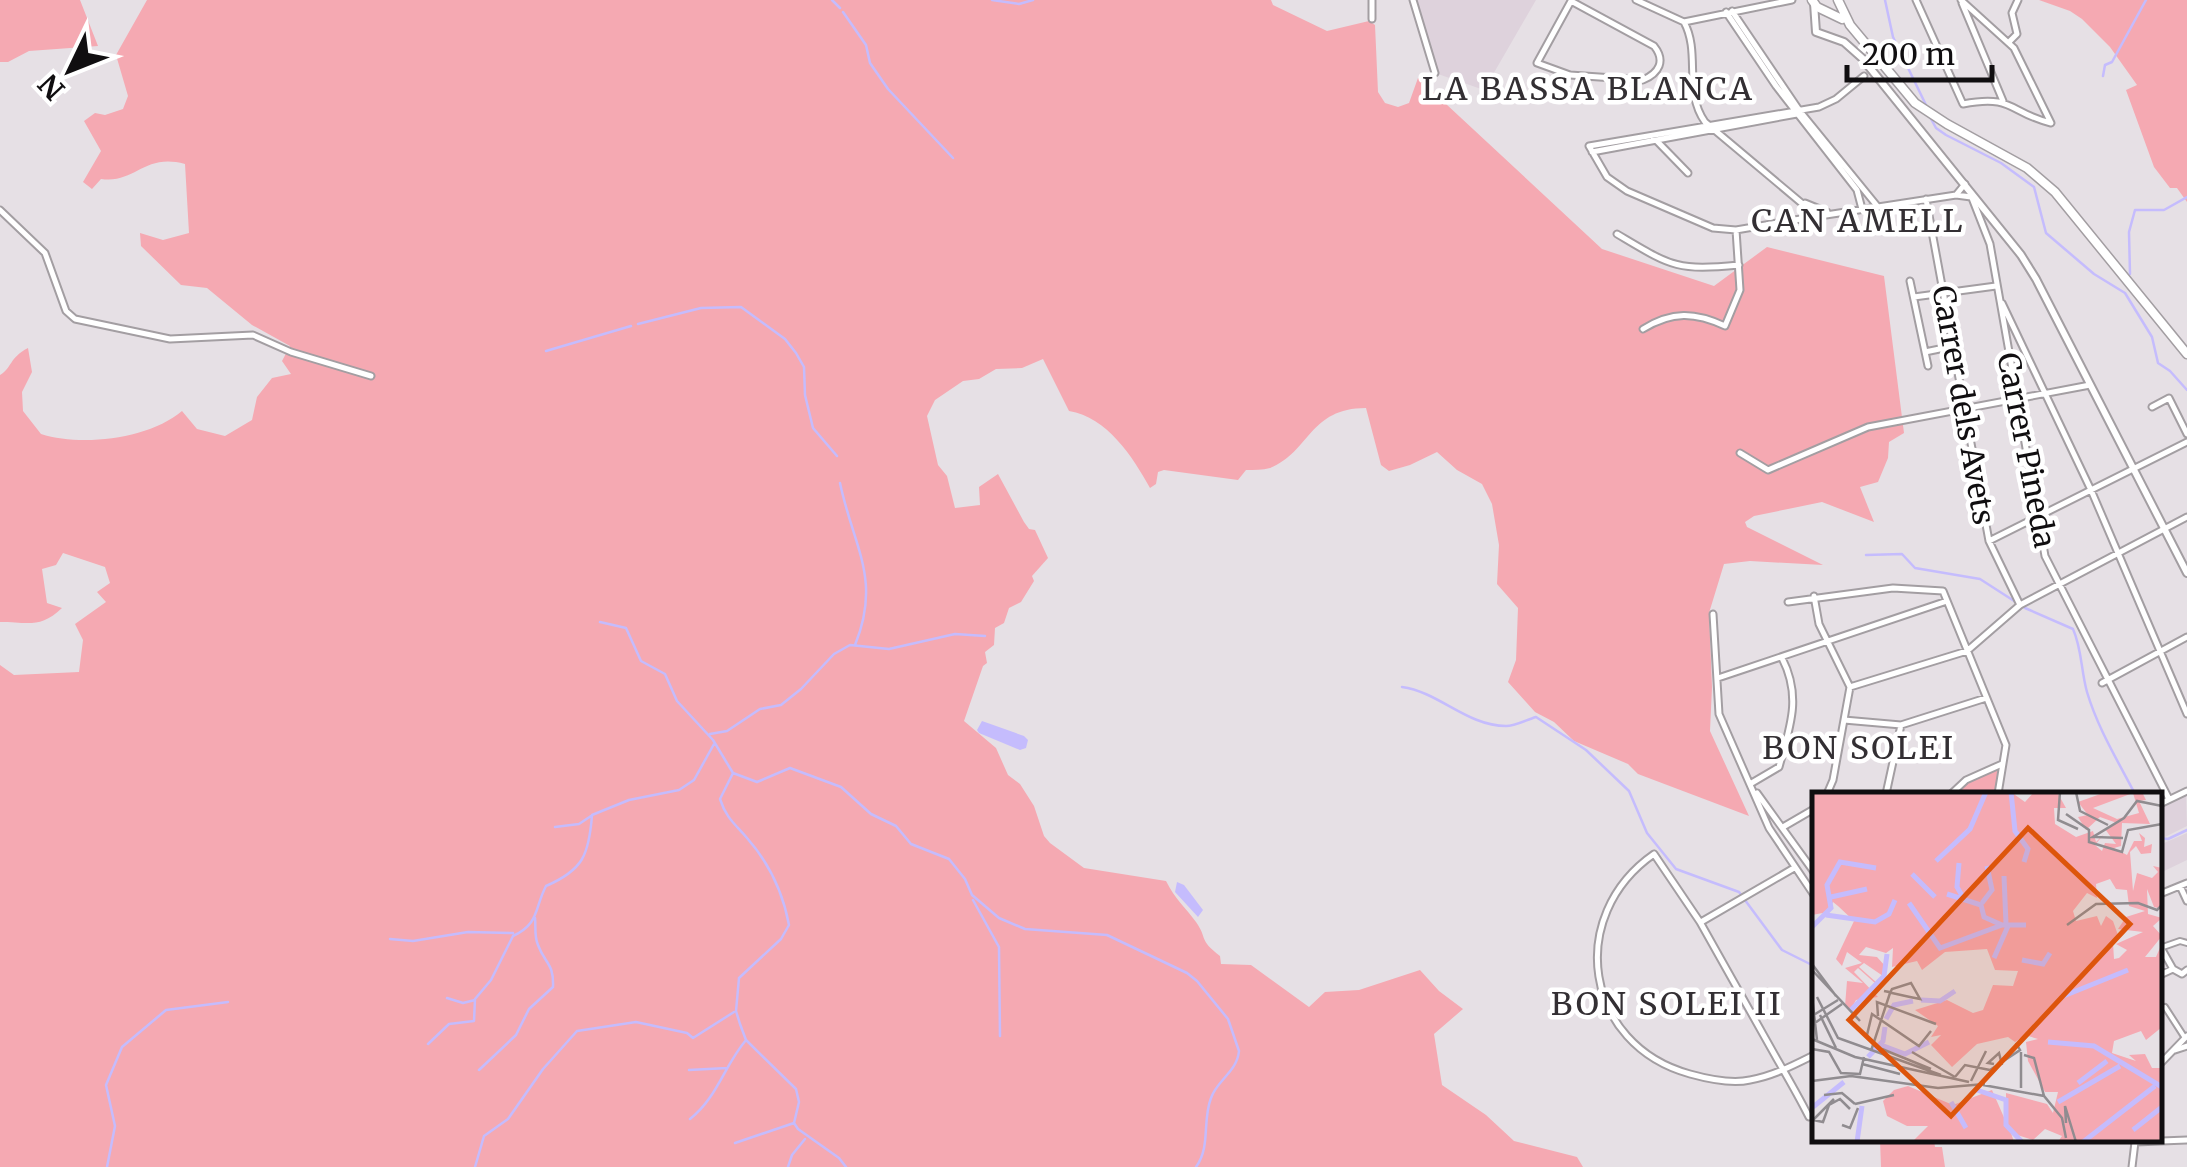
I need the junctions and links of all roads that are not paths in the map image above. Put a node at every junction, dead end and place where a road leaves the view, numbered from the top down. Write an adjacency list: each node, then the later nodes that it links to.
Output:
1 (1372, 0): 12 (street)
2 (1413, 0): 16 (street)
3 (1572, 0): 3 (street)
4 (1636, 0): 13 (street)
5 (1792, 0): 11 (street)
6 (1838, 0): 10 (main road); 14 (main road)
7 (1916, 0): 18 (street)
8 (1961, 0): 15 (street); 18 (street)
9 (2018, 0): 15 (street)
10 (1816, 4): 14 (main road); 23 (street)
11 (1729, 12): 13 (street); 19 (street)
12 (1372, 19)
13 (1684, 22): 20 (street)
14 (1850, 25): 43 (main road)
15 (2009, 42): 18 (street)
16 (1434, 73)
17 (1864, 76): 19 (street)
18 (2003, 101)
19 (1799, 111): 20 (street); 27 (street); 29 (street)
20 (1713, 128): 21 (street); 28 (street)
21 (1653, 137): 22 (street); 32 (street)
22 (1688, 174)
23 (1964, 182): 24 (street); 25 (street, Carrer Pineda); 46 (street)
24 (1956, 195): 25 (street); 26 (street)
25 (1972, 197): 36 (street, Carrer Pineda)
26 (1926, 198): 27 (street); 37 (street, Carrer dels Avets)
27 (1878, 207): 29 (street)
28 (1810, 209): 29 (street); 31 (street); 31 (street)
29 (1862, 209)
30 (0, 210): 45 (street)
31 (1801, 217): 32 (street)
32 (1736, 230): 34 (street)
33 (1617, 234): 34 (street)
34 (1739, 265): 40 (street)
35 (1910, 280): 39 (street)
36 (1996, 286): 37 (street); 38 (street, Carrer Pineda)
37 (1944, 292): 39 (street); 41 (street, Carrer dels Avets)
38 (1998, 295): 47 (street); 48 (street, Carrer Pineda)
39 (1914, 297): 42 (street)
40 (1642, 328)
41 (1954, 346): 42 (street); 50 (street, Carrer dels Avets)
42 (1925, 352): 44 (street)
43 (2187, 354)
44 (1928, 366)
45 (371, 376)
46 (2090, 385): 47 (street); 54 (street)
47 (2044, 394): 48 (street); 55 (street)
48 (2016, 399): 50 (street); 56 (street, Carrer Pineda)
49 (2152, 406): 51 (street)
50 (1965, 409): 53 (street); 59 (street, Carrer dels Avets)
51 (2187, 434)
52 (2187, 442): 54 (street)
53 (1740, 454)
54 (2134, 468): 55 (street); 58 (street)
55 (2091, 490): 56 (street); 60 (street)
56 (2038, 516): 59 (street); 62 (street, Carrer Pineda)
57 (2187, 517): 58 (street)
58 (2164, 528): 60 (street); 61 (street)
59 (1989, 541): 66 (street, Carrer dels Avets)
60 (2118, 554): 62 (street); 71 (street)
61 (2187, 572)
62 (2060, 584): 66 (street); 74 (street, Carrer Pineda)
63 (1814, 596): 64 (street); 65 (street); 69 (street)
64 (1947, 601): 69 (street); 70 (street)
65 (1788, 602)
66 (2021, 605): 70 (street)
67 (1713, 614): 73 (street)
68 (2187, 637): 71 (street)
69 (1830, 642): 72 (street); 75 (street)
70 (1967, 651): 75 (street); 76 (street)
71 (2160, 652): 74 (street); 77 (street)
72 (1782, 657): 73 (street); 81 (street)
73 (1717, 678): 81 (street)
74 (2105, 681): 87 (street, Carrer Pineda)
75 (1850, 687): 78 (street)
76 (1986, 698): 79 (street); 80 (street)
77 (2187, 714)
78 (1844, 720): 79 (street); 83 (street)
79 (1901, 725): 84 (street)
80 (2002, 764): 85 (street); 86 (street)
81 (1750, 784): 90 (street); 91 (street)
82 (2187, 790): 87 (street)
83 (1827, 792)
84 (1886, 792)
85 (1952, 792)
86 (1998, 792)
87 (2168, 799): 88 (street)
88 (2162, 803)
89 (1812, 810): 90 (street)
90 (1783, 827): 93 (street)
91 (1786, 856): 92 (street); 94 (street)
92 (1794, 868): 94 (street); 96 (street)
93 (1812, 869)
94 (1783, 874): 98 (street)
95 (2184, 885): 97 (street)
96 (1812, 892)
97 (2187, 900)
98 (1700, 922): 109 (street); 109 (street)
99 (2187, 943): 100 (street)
100 (2162, 946)
101 (2162, 950): 102 (street)
102 (2173, 969): 103 (street); 104 (street)
103 (2187, 970)
104 (2162, 974)
105 (2165, 1008): 106 (street)
106 (2186, 1040): 108 (street)
107 (1812, 1056): 109 (street)
108 (2162, 1062)
109 (1783, 1070): 110 (street)
110 (1809, 1117)
111 (2187, 1140): 112 (street)
112 (2162, 1141)
113 (2135, 1142): 114 (street)
114 (2132, 1167)

